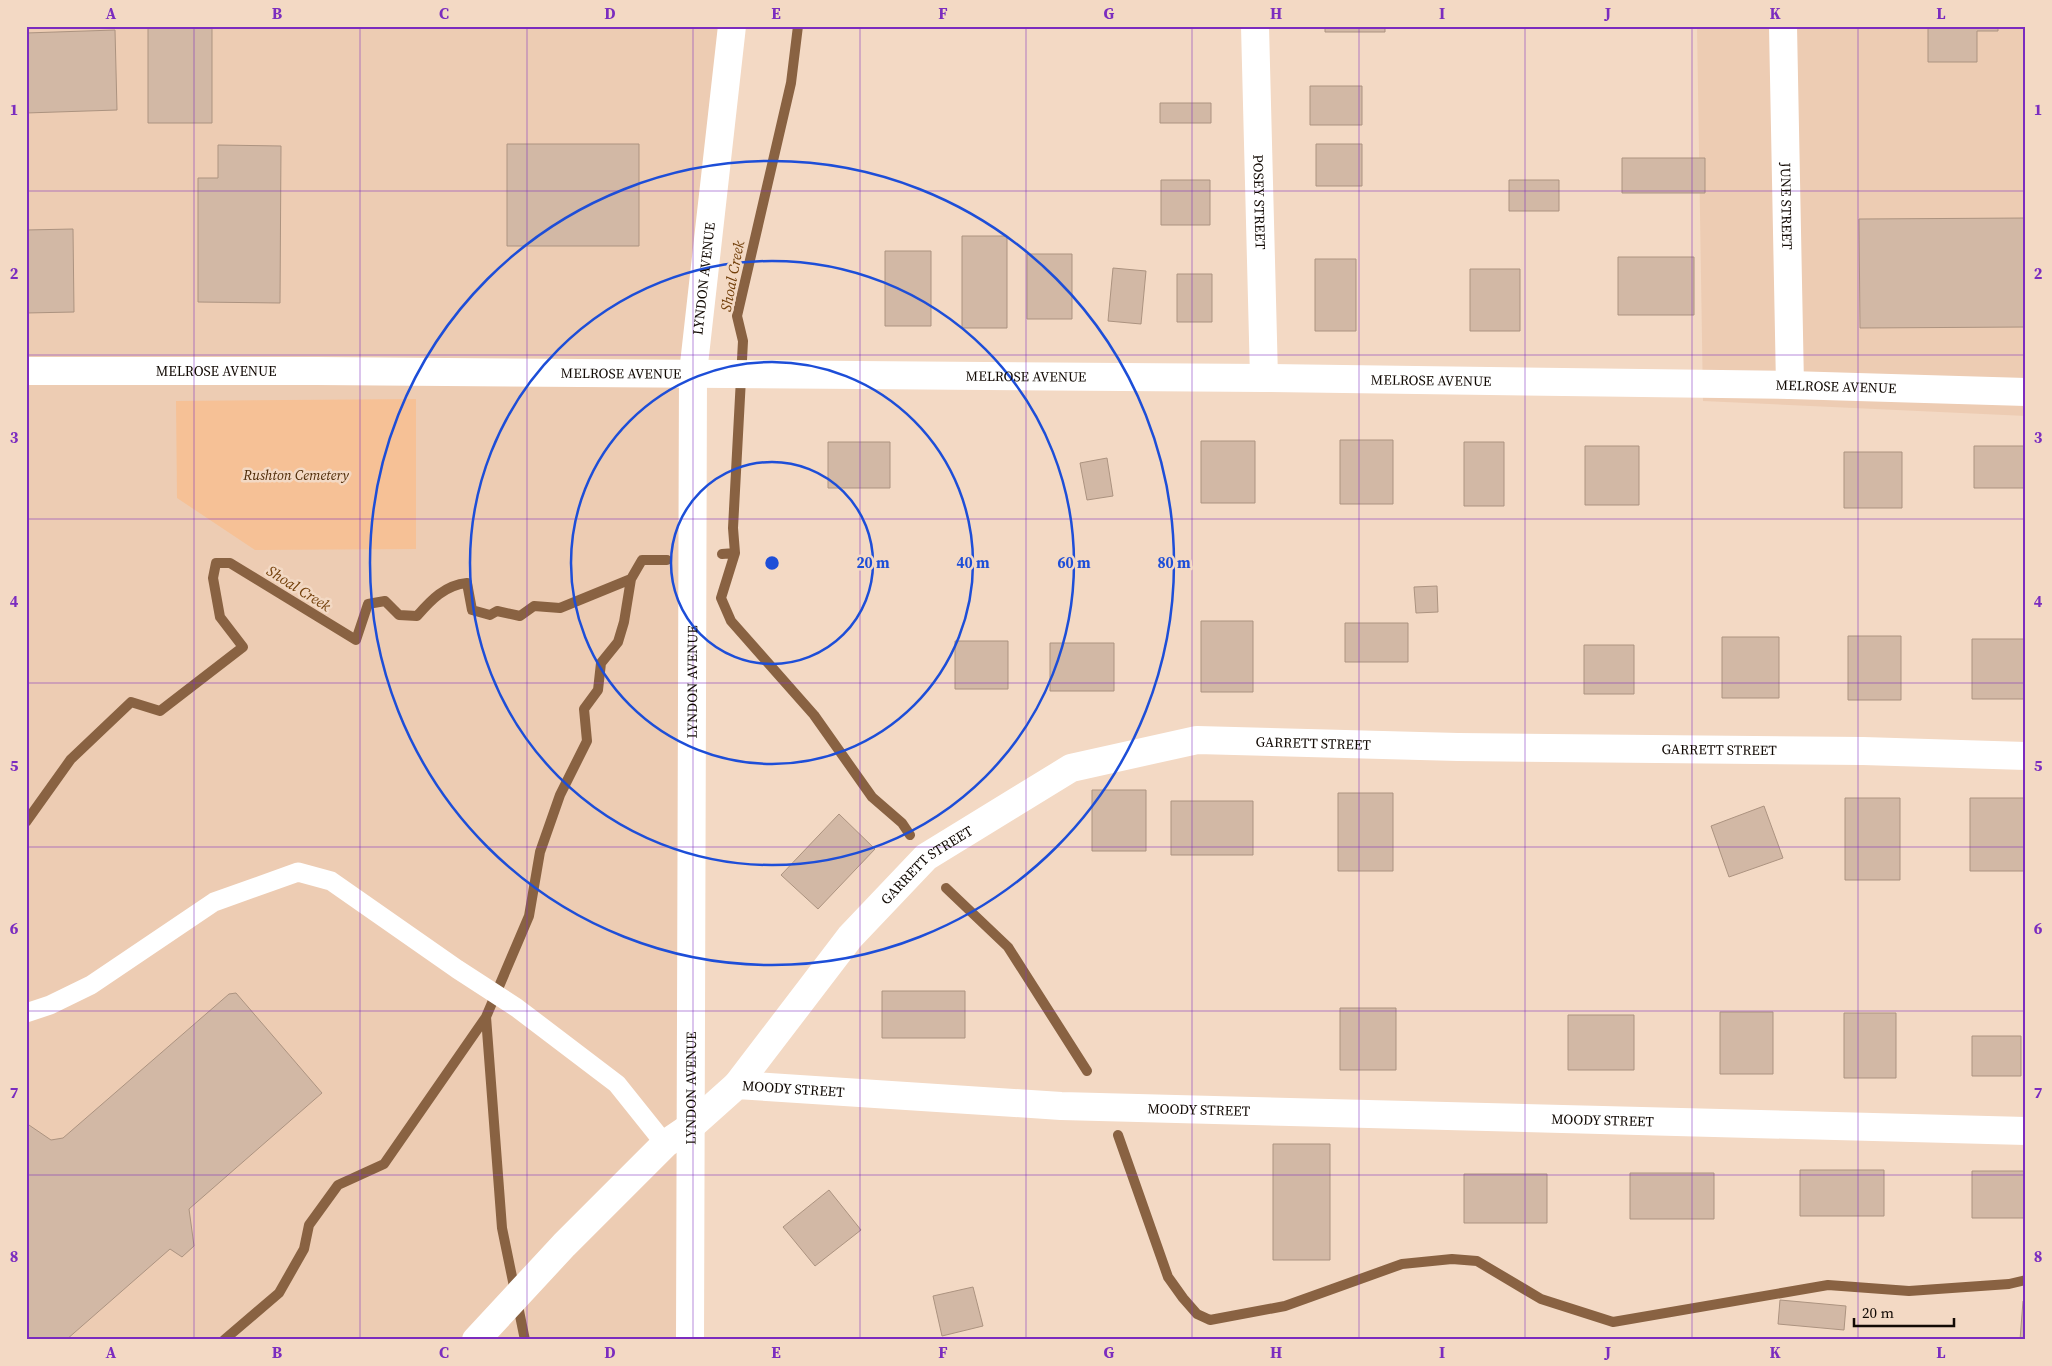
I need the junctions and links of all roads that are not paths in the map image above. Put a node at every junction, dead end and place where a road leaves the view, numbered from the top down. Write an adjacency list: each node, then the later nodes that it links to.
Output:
1 (732, 26): 5 (street, LYNDON AVENUE)
2 (1255, 26): 6 (street, POSEY STREET)
3 (1783, 26): 7 (street, JUNE STREET)
4 (26, 372): 5 (street, MELROSE AVENUE)
5 (706, 374): 6 (street, MELROSE AVENUE); 12 (street, LYNDON AVENUE)
6 (1264, 378): 7 (street, MELROSE AVENUE)
7 (1790, 385): 8 (street, MELROSE AVENUE)
8 (2026, 392)
9 (2026, 756): 11 (street, GARRETT STREET)
10 (26, 1014): 14 (lane)
11 (737, 1085): 12 (street, MOODY STREET); 13 (street, MOODY STREET)
12 (690, 1127): 14 (street, MOODY STREET); 16 (street, LYNDON AVENUE)
13 (2026, 1131)
14 (665, 1144): 15 (street, MOODY STREET)
15 (484, 1332)
16 (690, 1340)

